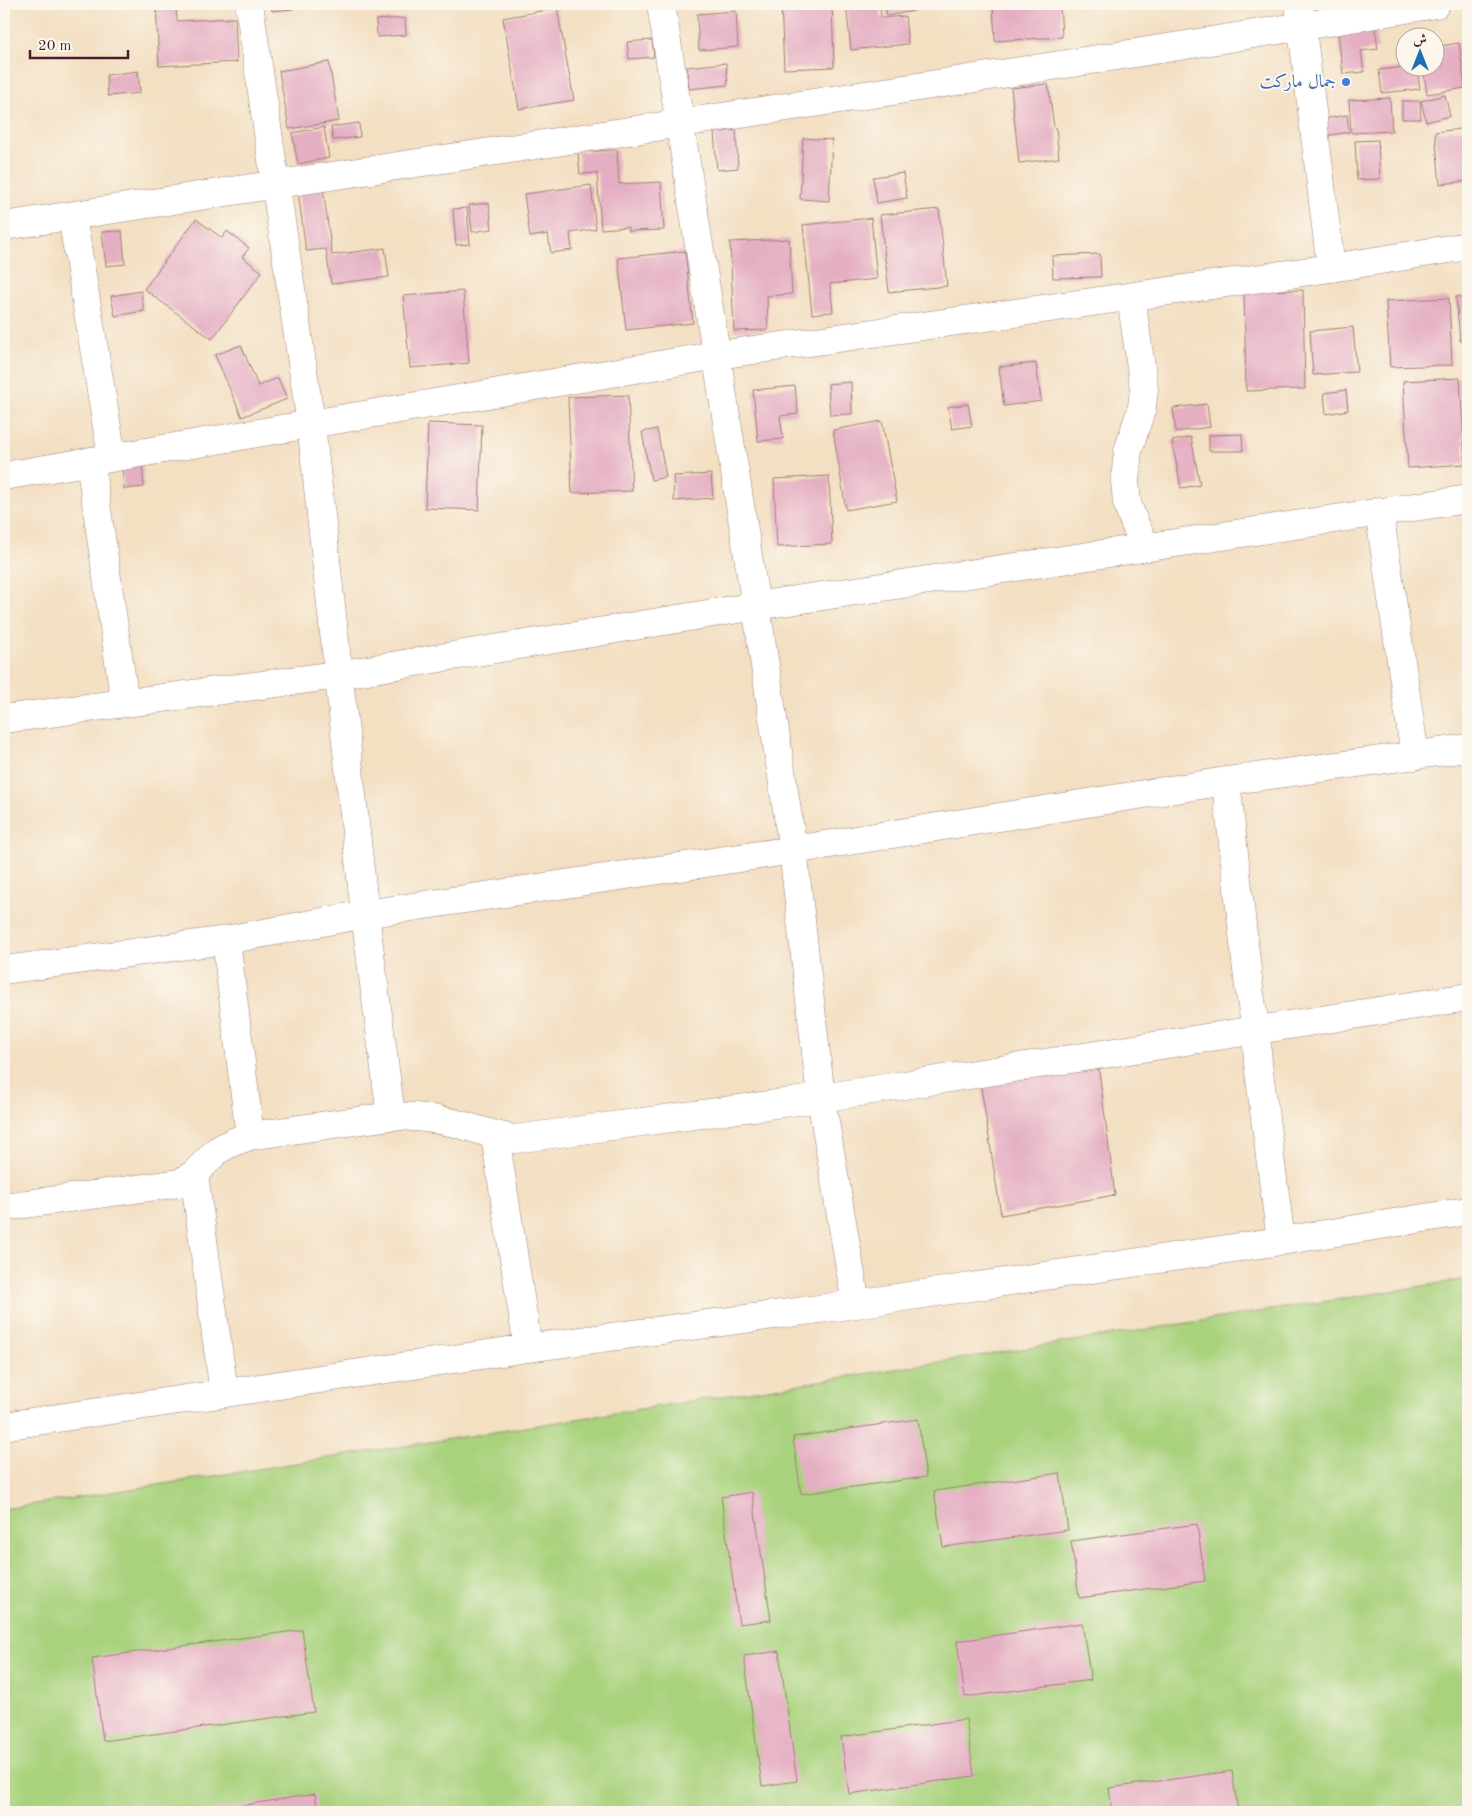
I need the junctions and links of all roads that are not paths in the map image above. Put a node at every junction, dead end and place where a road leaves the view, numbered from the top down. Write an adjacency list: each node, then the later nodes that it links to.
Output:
1 (248, 4): 6 (street)
2 (661, 4): 5 (street)
3 (1436, 4): 4 (street)
4 (1301, 15): 5 (street); 10 (street)
5 (680, 124): 6 (street); 12 (street)
6 (276, 183): 7 (street); 13 (street)
7 (72, 216): 8 (street); 14 (street)
8 (4, 226)
9 (1468, 246): 10 (street)
10 (1331, 268): 11 (street)
11 (1131, 297): 12 (street); 18 (street)
12 (718, 355): 13 (street); 19 (street)
13 (311, 424): 14 (street); 20 (street)
14 (101, 459): 15 (street); 21 (street)
15 (4, 476)
16 (1468, 499): 17 (street)
17 (1379, 511): 18 (street); 24 (street)
18 (1146, 547): 19 (street)
19 (756, 606): 20 (street); 26 (street)
20 (337, 675): 21 (street); 27 (street)
21 (125, 703): 22 (street)
22 (4, 719)
23 (1468, 748): 24 (street)
24 (1415, 756): 25 (street)
25 (1226, 781): 26 (street); 31 (street)
26 (792, 850): 27 (street); 32 (street)
27 (364, 914): 28 (street); 33 (street)
28 (226, 940): 29 (street); 34 (street)
29 (4, 970)
30 (1468, 996): 31 (street)
31 (1256, 1030): 32 (street); 39 (street)
32 (821, 1098): 35 (street); 40 (street)
33 (391, 1116): 34 (street); 35 (street)
34 (250, 1136): 36 (street)
35 (495, 1136): 41 (street)
36 (194, 1174): 37 (street); 42 (street)
37 (4, 1208)
38 (1468, 1211): 39 (street)
39 (1281, 1241): 40 (street)
40 (856, 1304): 41 (street)
41 (528, 1348): 42 (street)
42 (224, 1394): 43 (street)
43 (4, 1426)

